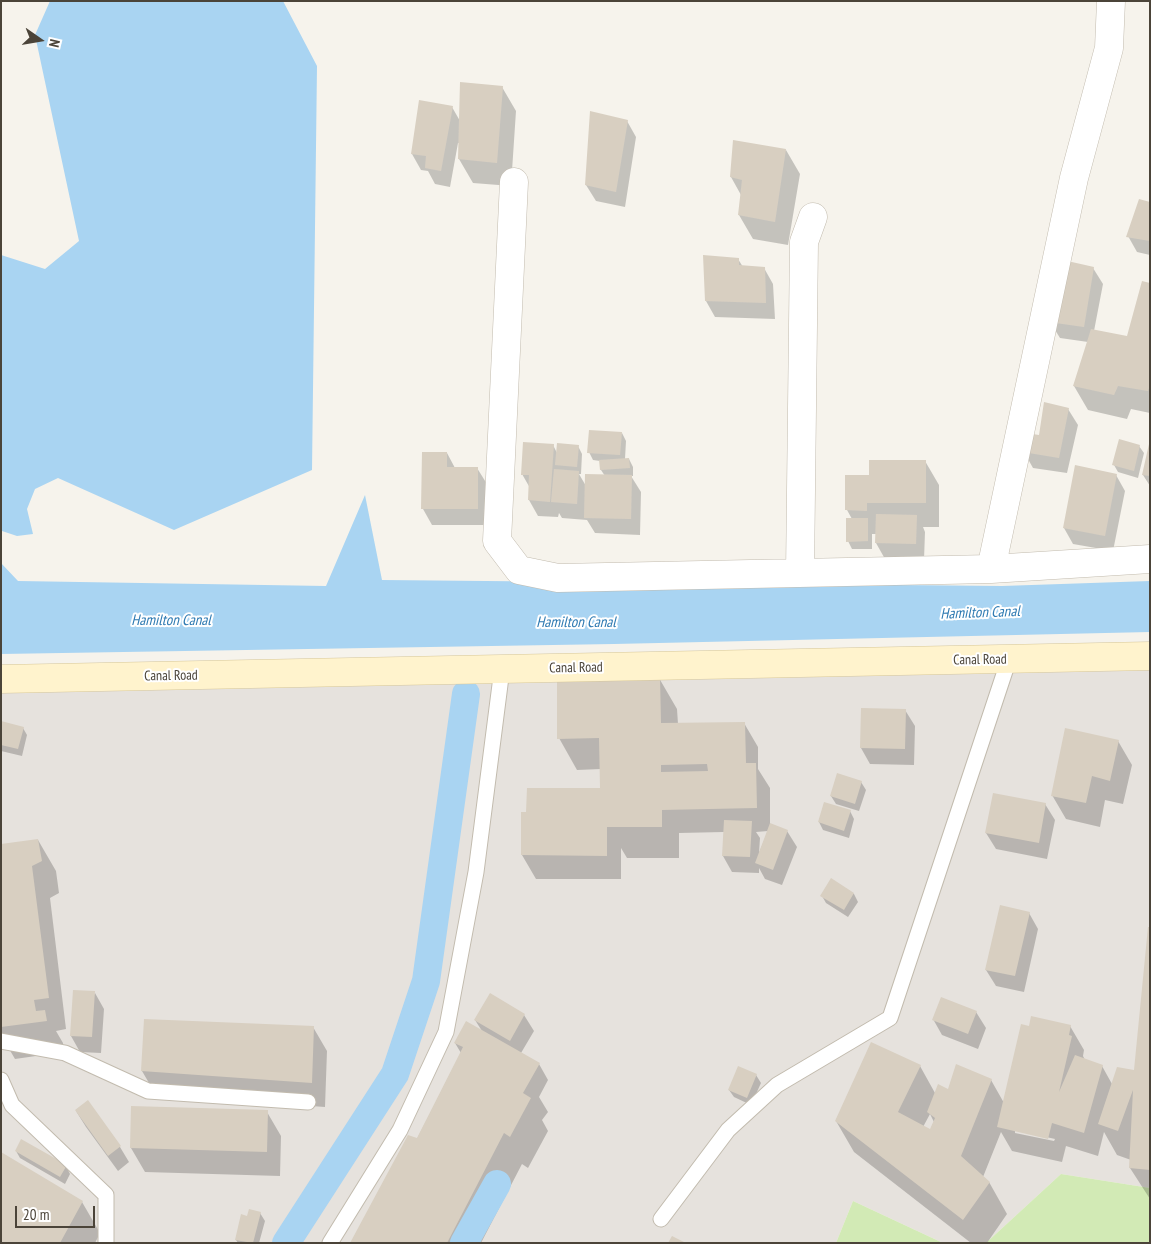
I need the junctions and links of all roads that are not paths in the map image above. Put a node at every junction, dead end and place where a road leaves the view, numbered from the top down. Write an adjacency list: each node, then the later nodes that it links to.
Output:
1 (1111, 1): 5 (street)
2 (514, 182): 6 (street)
3 (813, 216): 6 (street)
4 (1150, 558): 5 (street)
5 (991, 569): 6 (street)
6 (800, 573)
7 (1150, 656): 8 (main road, Canal Road)
8 (1009, 659): 9 (main road, Canal Road); 14 (lane)
9 (502, 670): 10 (main road, Canal Road); 16 (lane)
10 (1, 679)
11 (1, 1041): 13 (lane)
12 (1, 1080): 15 (lane)
13 (308, 1102)
14 (661, 1219)
15 (106, 1243)
16 (330, 1243)

